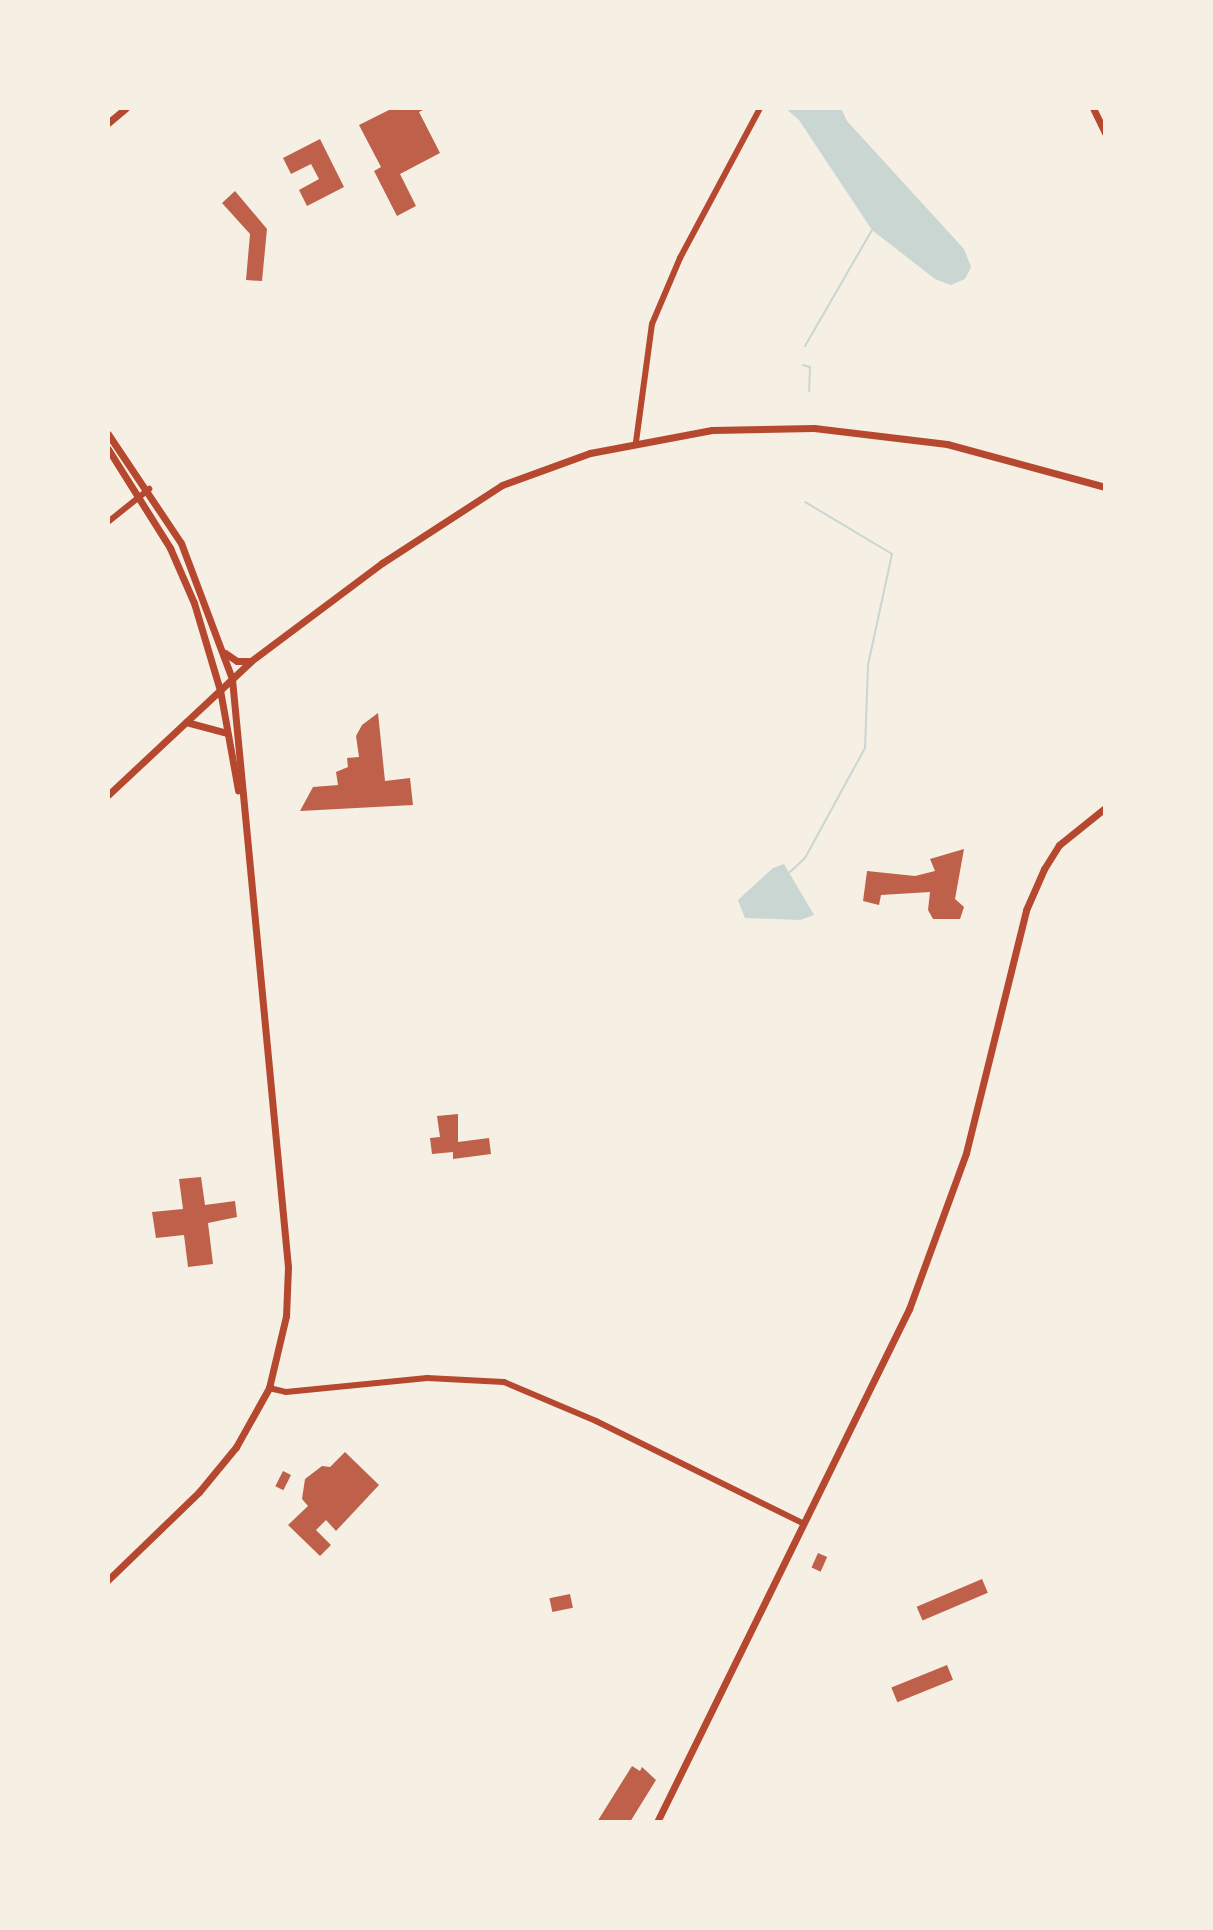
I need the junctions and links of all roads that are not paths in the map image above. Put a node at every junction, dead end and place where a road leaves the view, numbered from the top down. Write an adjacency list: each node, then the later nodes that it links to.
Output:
1 (126, 108): 4 (main road)
2 (760, 108): 7 (street)
3 (1093, 108): 5 (main road)
4 (108, 123)
5 (1105, 133)
6 (108, 434): 10 (main road)
7 (636, 442): 9 (main road); 14 (main road)
8 (108, 449): 11 (main road)
9 (1105, 487)
10 (149, 489): 11 (street); 13 (main road)
11 (140, 496): 12 (street); 16 (main road)
12 (108, 522)
13 (222, 650): 14 (main road); 15 (main road)
14 (251, 661): 15 (main road)
15 (232, 679): 16 (main road); 19 (main road)
16 (220, 690): 17 (main road); 18 (main road)
17 (186, 722): 18 (main road); 20 (main road)
18 (227, 733): 19 (main road)
19 (239, 792): 22 (main road)
20 (108, 795)
21 (1105, 808): 23 (main road)
22 (269, 1388): 23 (street); 24 (main road)
23 (802, 1523): 25 (main road)
24 (108, 1580)
25 (657, 1822)

